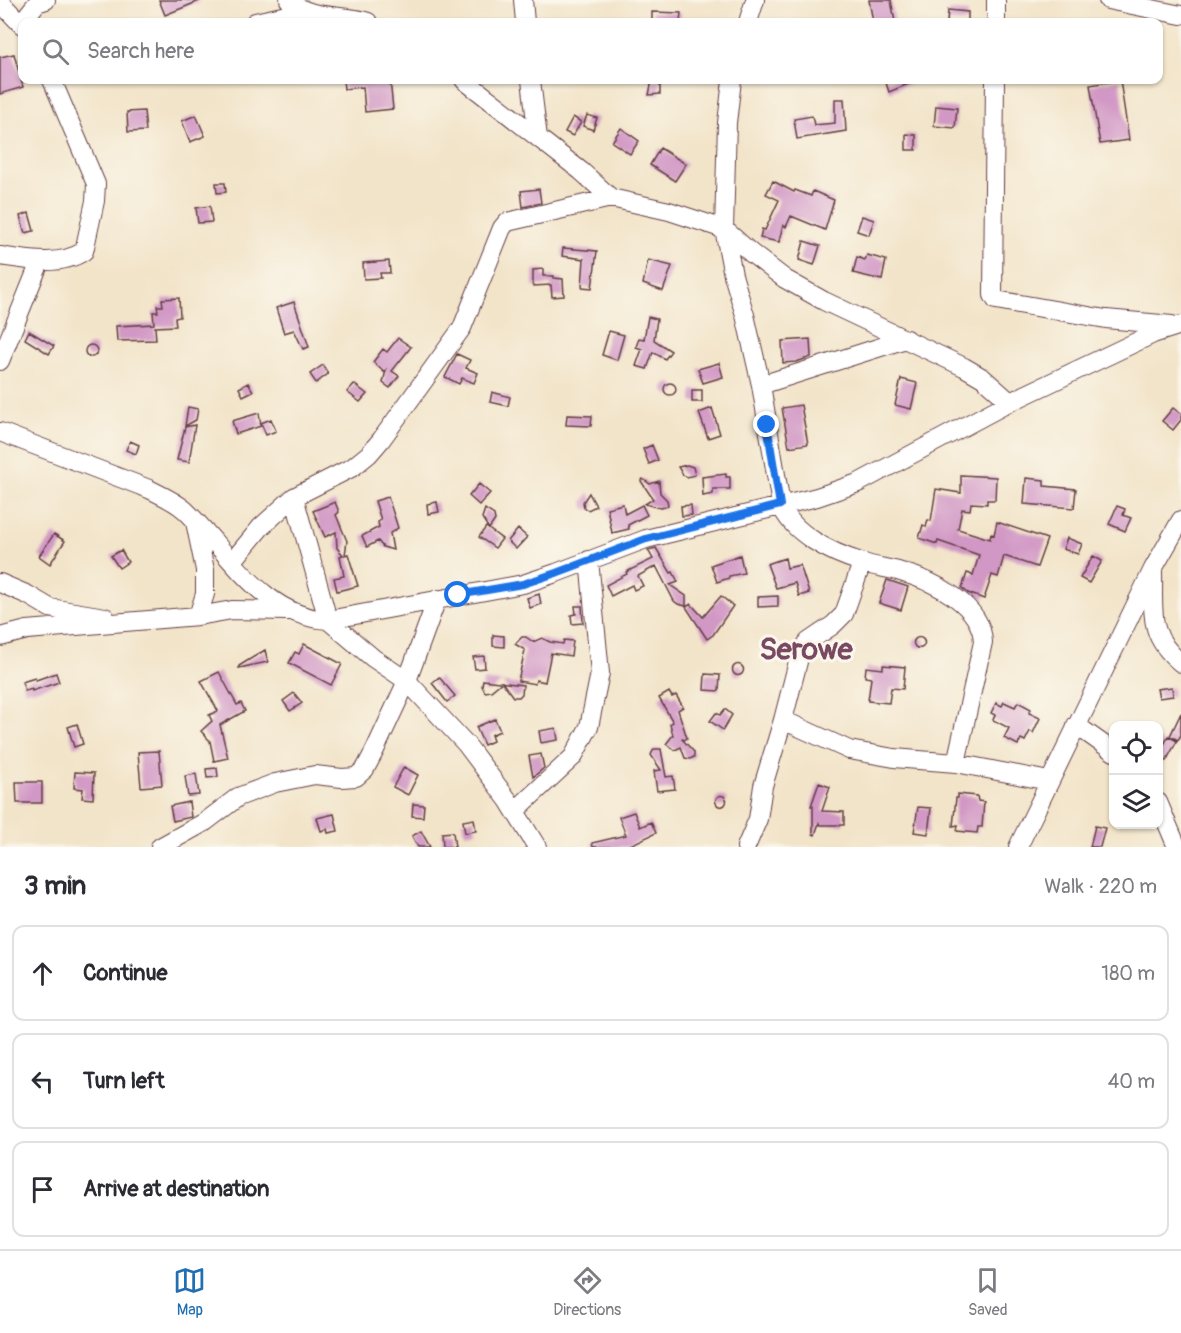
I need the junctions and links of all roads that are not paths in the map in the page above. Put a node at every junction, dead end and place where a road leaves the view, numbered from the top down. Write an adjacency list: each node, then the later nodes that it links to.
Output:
1 (46, 0): 10 (street)
2 (289, 0): 8 (street)
3 (523, 0): 13 (street)
4 (755, 0): 14 (street)
5 (996, 0): 15 (street)
6 (1108, 0): 9 (street)
7 (0, 2): 16 (street)
8 (306, 11): 11 (street); 12 (street)
9 (1181, 15)
10 (26, 18)
11 (274, 18)
12 (352, 18)
13 (525, 18)
14 (749, 18)
15 (996, 18)
16 (18, 20)
17 (54, 84): 26 (street)
18 (469, 84): 22 (street)
19 (531, 84): 22 (street)
20 (732, 84): 24 (street)
21 (995, 84): 27 (street)
22 (538, 138): 23 (street)
23 (611, 198): 24 (street); 33 (street)
24 (724, 229): 28 (street); 30 (street)
25 (0, 256): 26 (street)
26 (40, 262): 29 (street)
27 (1179, 325): 31 (street)
28 (906, 339): 30 (street); 31 (street)
29 (0, 362)
30 (761, 385): 34 (street)
31 (1010, 402): 34 (street)
32 (0, 432): 35 (street)
33 (294, 497): 38 (street); 45 (street)
34 (780, 505): 37 (street); 39 (street)
35 (195, 520): 38 (street); 44 (street)
36 (1181, 520): 40 (street)
37 (589, 560): 42 (street); 55 (street)
38 (232, 562): 43 (street)
39 (862, 563): 50 (street); 53 (street)
40 (1153, 568): 48 (street); 51 (street)
41 (0, 583): 46 (street)
42 (437, 599): 45 (street); 49 (street)
43 (288, 611): 44 (street); 45 (street)
44 (198, 616): 46 (street)
45 (328, 620): 49 (street)
46 (130, 622): 47 (street)
47 (0, 637)
48 (1181, 663)
49 (407, 681): 55 (street); 57 (street)
50 (783, 720): 53 (street); 59 (street)
51 (1076, 725): 52 (street); 54 (street)
52 (1109, 749)
53 (956, 763): 54 (street)
54 (1049, 781): 60 (street)
55 (515, 812): 58 (street)
56 (1163, 814): 61 (street)
57 (160, 847)
58 (537, 847)
59 (746, 847)
60 (1018, 847)
61 (1177, 847)

